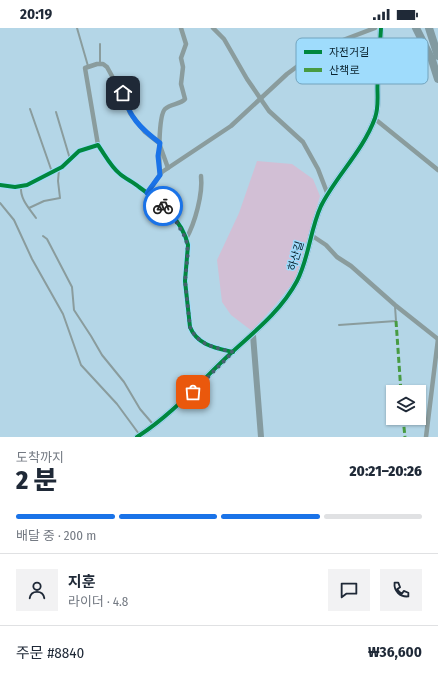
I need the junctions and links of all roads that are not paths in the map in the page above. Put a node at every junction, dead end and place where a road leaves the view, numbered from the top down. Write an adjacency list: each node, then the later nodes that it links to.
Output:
1 (77, 28): 17 (lane)
2 (181, 28): 25 (street)
3 (214, 28): 21 (street)
4 (375, 28): 9 (street)
5 (381, 28): 10 (street, 하산길)
6 (416, 28): 11 (highway)
7 (429, 28): 15 (highway)
8 (435, 28): 12 (highway)
9 (348, 38)
10 (380, 38)
11 (421, 38)
12 (438, 38)
13 (100, 44): 16 (lane)
14 (428, 52): 19 (highway)
15 (438, 56)
16 (100, 64): 17 (street); 25 (street)
17 (88, 66): 26 (street)
18 (296, 67): 21 (street)
19 (438, 79)
20 (378, 84): 24 (street, 하산길)
21 (261, 99): 29 (street); 37 (street)
22 (30, 109): 31 (lane)
23 (56, 112): 27 (lane)
24 (375, 118): 30 (street); 37 (street, 하산길)
25 (160, 143): 29 (street); 32 (street)
26 (98, 145): 27 (street); 36 (street)
27 (70, 160): 28 (street)
28 (59, 168): 31 (street); 39 (lane)
29 (168, 168): 32 (street)
30 (438, 170)
31 (52, 172): 35 (street)
32 (160, 175): 36 (street)
33 (201, 176): 43 (street)
34 (0, 185): 35 (street)
35 (21, 187): 39 (lane)
36 (147, 193): 43 (street)
37 (328, 195): 41 (street, 하산길)
38 (0, 203): 50 (lane)
39 (29, 208): 40 (lane)
40 (36, 218)
41 (311, 235): 44 (street); 46 (street, 하산길)
42 (43, 236): 49 (lane)
43 (186, 239): 48 (street)
44 (395, 305): 45 (lane); 47 (street)
45 (339, 325)
46 (253, 335): 48 (street, 하산길); 51 (street)
47 (438, 339): 52 (street)
48 (233, 352): 49 (street, 하산길)
49 (155, 426): 50 (street, 하산길)
50 (138, 436)
51 (261, 437)
52 (426, 437)

